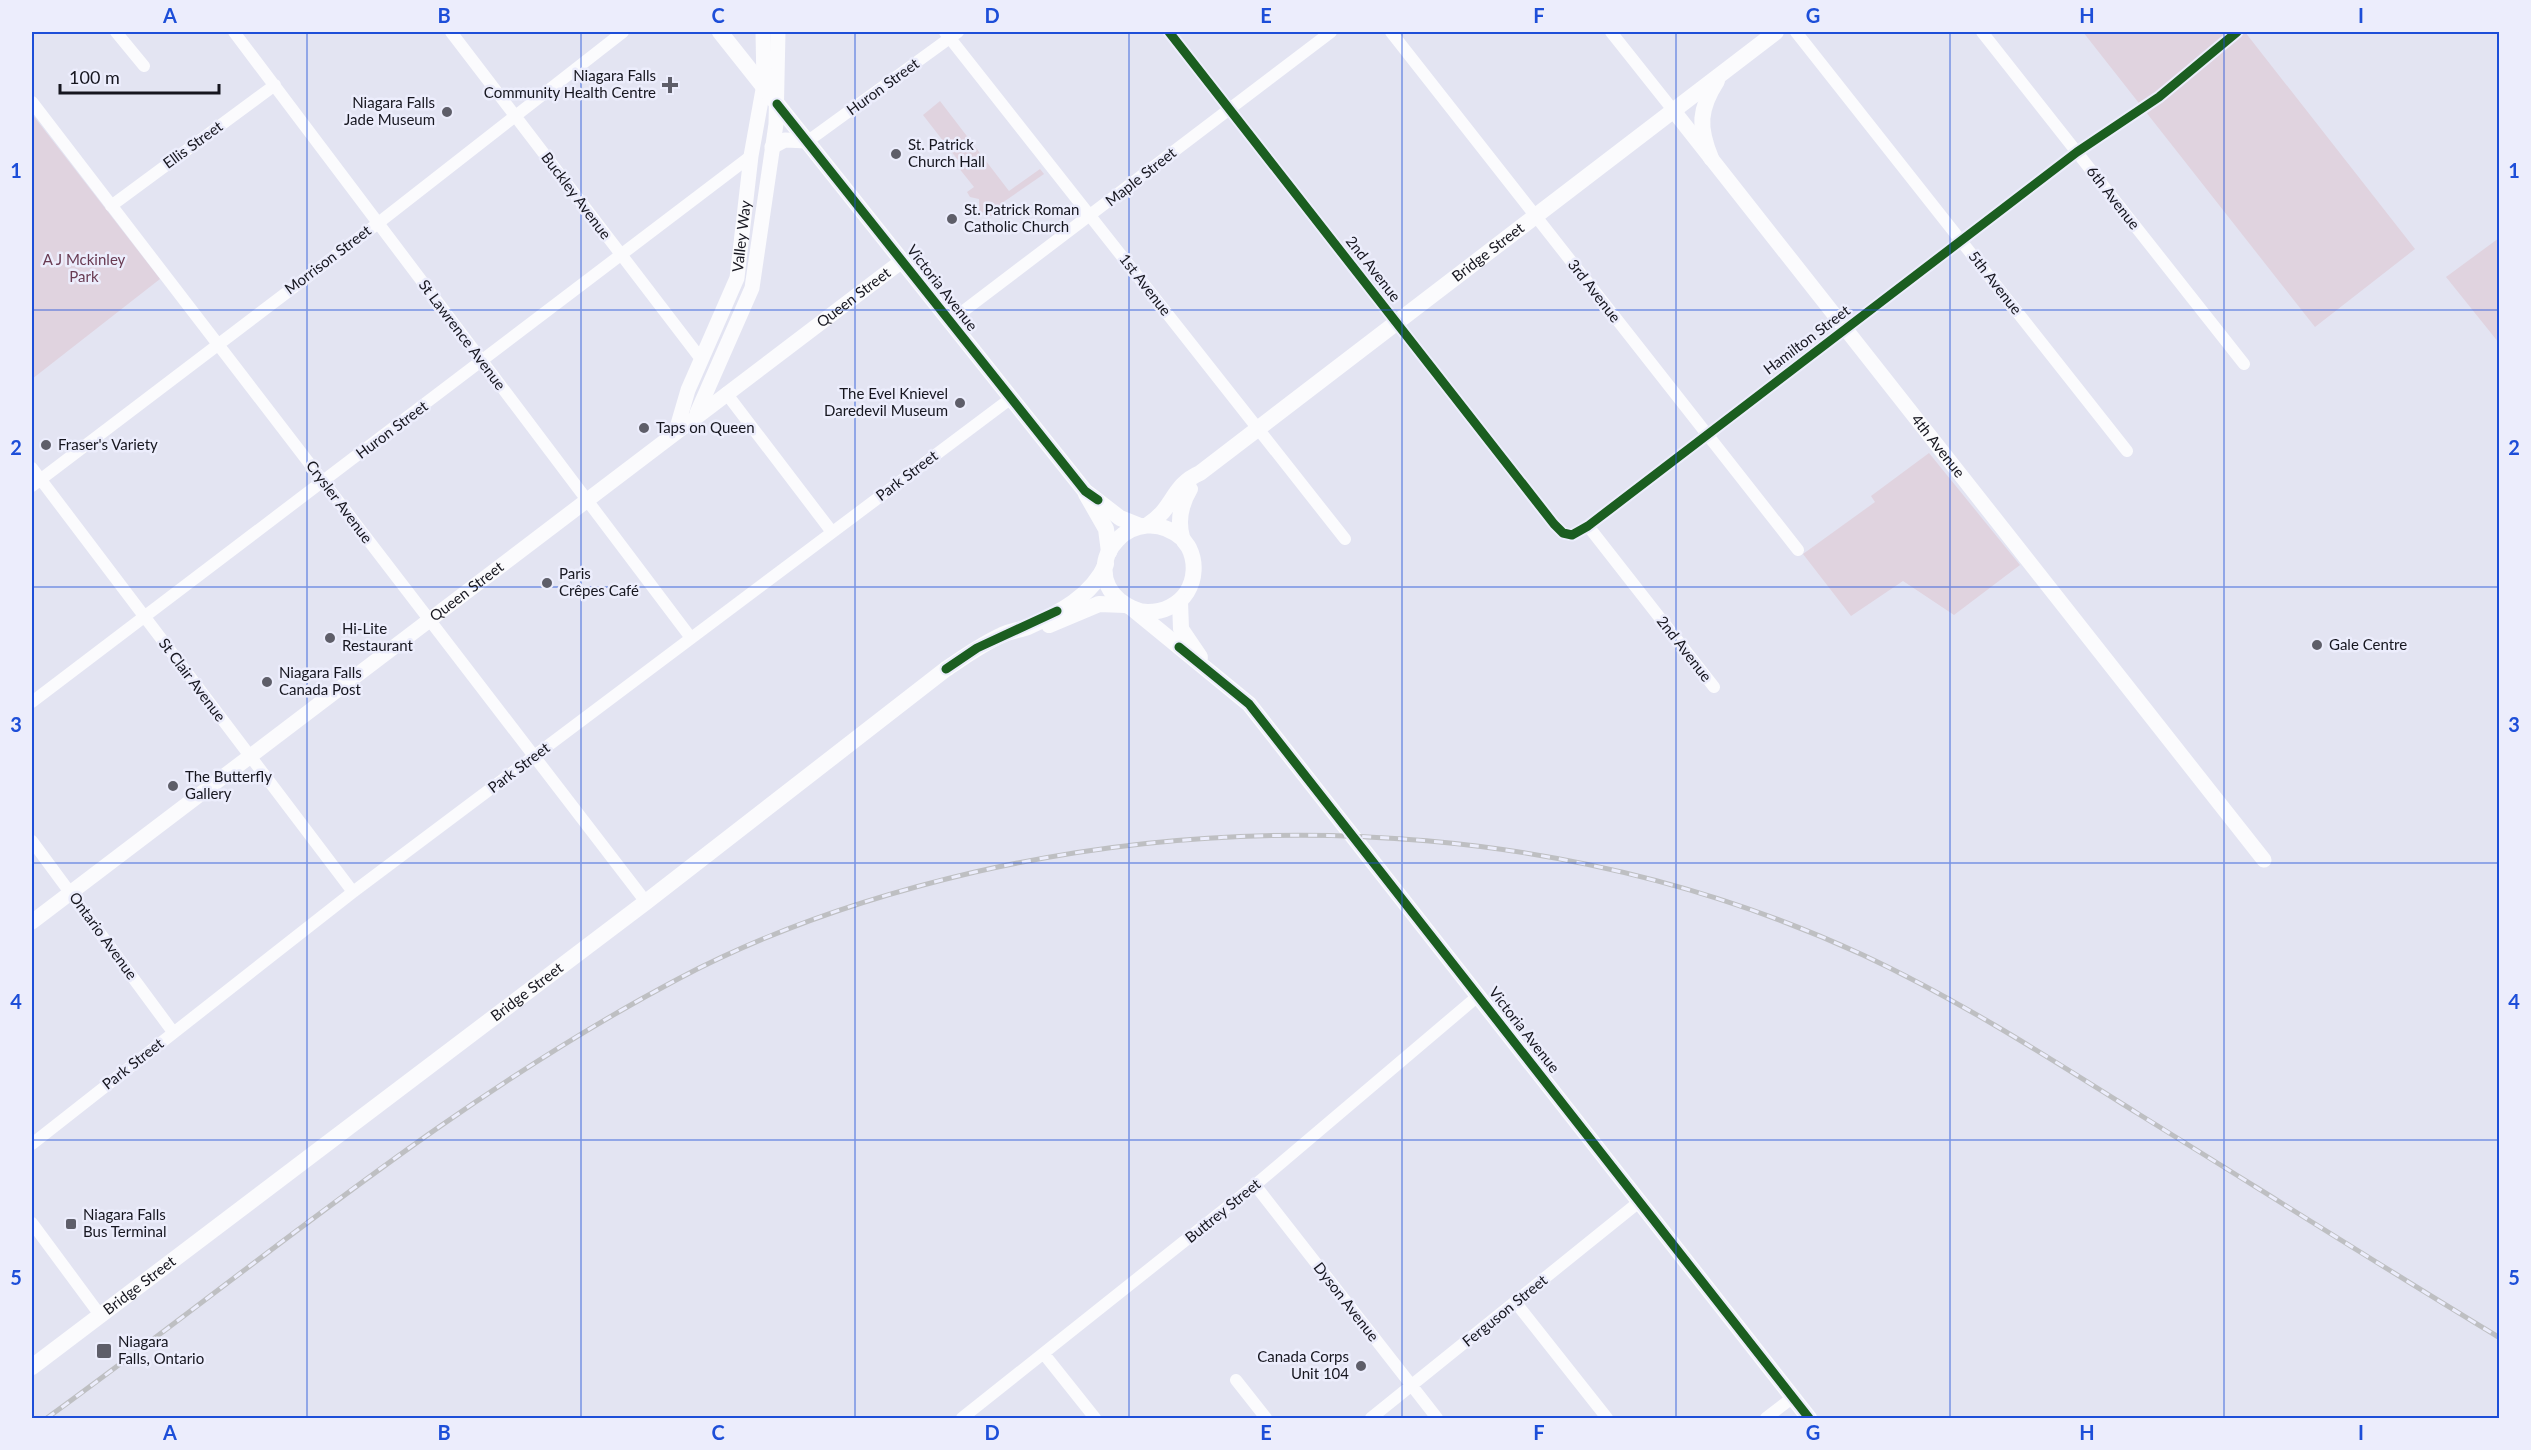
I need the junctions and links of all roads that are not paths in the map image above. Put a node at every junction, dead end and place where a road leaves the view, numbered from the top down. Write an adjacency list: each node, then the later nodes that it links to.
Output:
1 (117, 32): 17 (street)
2 (234, 32): 20 (street, St Lawrence Avenue)
3 (451, 32): 25 (street, Buckley Avenue)
4 (623, 32): 25 (street, Morrison Street)
5 (720, 32): 19 (main road, Victoria Avenue)
6 (763, 32): 19 (street, Valley Way)
7 (778, 32): 22 (street, Valley Way)
8 (1169, 32): 23 (street, 2nd Avenue)
9 (1331, 32): 23 (street, Maple Street)
10 (1391, 32): 32 (street, 3rd Avenue)
11 (1611, 32): 24 (street, 4th Avenue)
12 (1776, 32): 18 (main road, Bridge Street)
13 (1796, 32): 35 (street, 5th Avenue)
14 (1982, 32): 28 (street, 6th Avenue)
15 (2237, 32): 28 (street, Hamilton Street)
16 (951, 34): 26 (street, Huron Street); 33 (street, 1st Avenue)
17 (144, 66)
18 (1722, 72): 24 (main road, Bridge Street); 30 (main road)
19 (764, 84): 22 (main road, Victoria Avenue); 29 (street, Valley Way)
20 (275, 85): 31 (street, Ellis Street); 34 (street, St Lawrence Avenue)
21 (32, 102): 31 (street, Crysler Avenue)
22 (777, 104): 26 (main road, Victoria Avenue); 27 (street, Valley Way)
23 (1229, 109): 33 (street, Maple Street); 39 (street, 2nd Avenue)
24 (1673, 110): 30 (street, 4th Avenue); 32 (main road, Bridge Street)
25 (515, 116): 34 (street, Morrison Street); 36 (street, Buckley Avenue)
26 (808, 141): 27 (street); 37 (main road, Victoria Avenue)
27 (772, 147): 47 (street, Valley Way)
28 (2077, 153): 35 (street, Hamilton Street); 44 (street, 6th Avenue)
29 (751, 156): 36 (street, Huron Street); 42 (street, Valley Way)
30 (1711, 158): 40 (street, 4th Avenue)
31 (111, 206): 41 (street, Crysler Avenue)
32 (1534, 216): 39 (main road, Bridge Street); 50 (street, 3rd Avenue)
33 (1090, 217): 38 (street, Maple Street); 48 (street, 1st Avenue)
34 (377, 224): 41 (street, Morrison Street); 43 (street, St Lawrence Avenue)
35 (1962, 241): 40 (street, Hamilton Street); 51 (street, 5th Avenue)
36 (620, 255): 42 (street, Buckley Avenue); 43 (street, Huron Street)
37 (902, 261): 38 (main road, Victoria Avenue); 45 (street, Queen Street)
38 (949, 322): 46 (main road, Victoria Avenue)
39 (1396, 323): 48 (main road, Bridge Street); 58 (street, 2nd Avenue)
40 (1845, 329): 50 (street, Hamilton Street); 78 (street, 4th Avenue)
41 (217, 344): 54 (street, Crysler Avenue); 55 (street, Morrison Street)
42 (701, 359): 49 (street, Valley Way)
43 (482, 362): 54 (street, Huron Street); 57 (street, St Lawrence Avenue)
44 (2244, 364)
45 (726, 393): 47 (street, Queen Street); 61 (street)
46 (1010, 399): 56 (main road, Victoria Avenue); 61 (street, Park Street)
47 (695, 416): 49 (street, Queen Street)
48 (1257, 429): 53 (main road, Bridge Street); 63 (street, 1st Avenue)
49 (676, 431): 57 (street, Queen Street)
50 (1707, 435): 60 (street, Hamilton Street); 64 (street, 3rd Avenue)
51 (2127, 451)
52 (32, 468): 55 (street, St Clair Avenue)
53 (1200, 473): 59 (main road, Bridge Street); 62 (main road, Bridge Street)
54 (324, 481): 68 (street, Huron Street); 69 (street, Crysler Avenue)
55 (36, 483): 68 (street, St Clair Avenue)
56 (1084, 491): 59 (main road, Victoria Avenue); 65 (main road, Victoria Avenue)
57 (588, 499): 69 (street, Queen Street); 71 (street, St Lawrence Avenue)
58 (1554, 524): 60 (street, Hamilton Street)
59 (1144, 525): 62 (main road); 65 (main road)
60 (1588, 526): 73 (street, 2nd Avenue)
61 (832, 532): 71 (street, Park Street)
62 (1183, 539): 66 (main road)
63 (1345, 539)
64 (1798, 550)
65 (1107, 558): 67 (main road); 70 (main road, Bridge Street)
66 (1180, 601): 67 (main road); 72 (main road, Victoria Avenue)
67 (1129, 607): 70 (main road, Bridge Street); 72 (main road, Victoria Avenue)
68 (144, 618): 74 (street, Huron Street); 75 (street, St Clair Avenue)
69 (428, 622): 75 (street, Queen Street); 76 (street, Crysler Avenue)
70 (1029, 626): 81 (main road, Bridge Street)
71 (691, 638): 76 (street, Park Street)
72 (1207, 668): 83 (main road, Victoria Avenue)
73 (1714, 687)
74 (32, 702)
75 (250, 756): 79 (street, St Clair Avenue); 80 (street, Queen Street)
76 (534, 757): 79 (street, Park Street); 81 (street, Crysler Avenue)
77 (32, 841): 80 (street, Ontario Avenue)
78 (2264, 860)
79 (353, 892): 84 (street, Park Street)
80 (71, 893): 82 (street, Queen Street); 84 (street, Ontario Avenue)
81 (646, 902): 90 (main road, Bridge Street)
82 (32, 922)
83 (1478, 996): 86 (street, Buttrey Street); 87 (main road, Victoria Avenue)
84 (173, 1032): 85 (street, Park Street)
85 (32, 1144)
86 (1256, 1185): 91 (street, Buttrey Street); 94 (street, Dyson Avenue)
87 (1639, 1202): 89 (street, Ferguson Street); 95 (main road, Victoria Avenue)
88 (32, 1223): 90 (street)
89 (1516, 1303): 94 (street, Ferguson Street); 101 (street)
90 (100, 1315): 92 (main road, Bridge Street)
91 (1044, 1354): 96 (street, Buttrey Street); 97 (street)
92 (32, 1367)
93 (1236, 1380): 98 (street)
94 (1411, 1387): 99 (street, Ferguson Street); 100 (street, Dyson Avenue)
95 (1792, 1398): 102 (street); 103 (main road, Victoria Avenue)
96 (962, 1419)
97 (1095, 1419)
98 (1266, 1419)
99 (1371, 1419)
100 (1437, 1419)
101 (1607, 1419)
102 (1766, 1419)
103 (1809, 1419)

